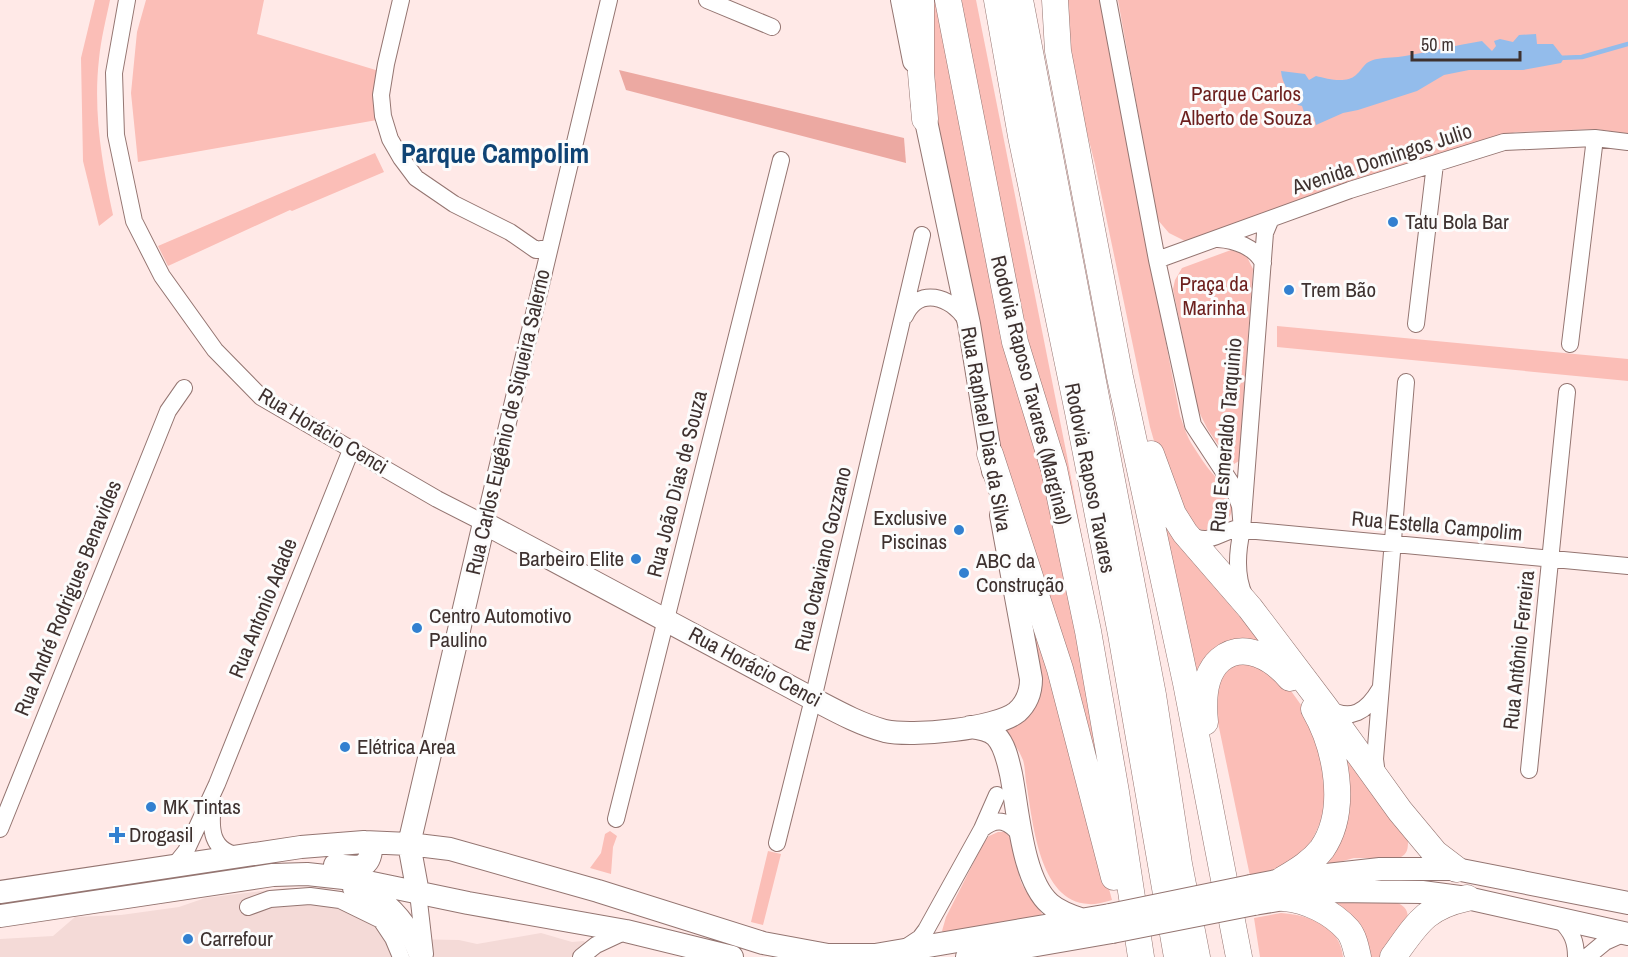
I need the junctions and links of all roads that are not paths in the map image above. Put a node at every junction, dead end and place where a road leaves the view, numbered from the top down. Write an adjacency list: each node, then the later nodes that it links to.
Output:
1 (127, 0): 32 (street, Rua Horácio Cenci)
2 (401, 0): 22 (street)
3 (609, 0): 22 (street, Rua Carlos Eugênio de Siqueira Salerno)
4 (707, 0): 12 (street)
5 (902, 0): 13 (main road, Rua Raphael Dias da Silva)
6 (921, 0): 13 (highway)
7 (948, 0): 89 (highway, Rodovia Raposo Tavares (Marginal))
8 (997, 0): 90 (highway, Rodovia Raposo Tavares)
9 (1020, 0): 91 (highway, Rodovia Raposo Tavares)
10 (1054, 0): 19 (highway)
11 (1108, 0): 23 (street)
12 (772, 27)
13 (925, 119): 26 (main road, Rua Raphael Dias da Silva)
14 (1595, 138): 15 (street, Avenida Domingos Julio); 17 (street, Avenida Domingos Julio); 28 (street)
15 (1628, 142)
16 (781, 159): 45 (street, Rua João Dias de Souza)
17 (1435, 164): 18 (street, Avenida Domingos Julio); 27 (street)
18 (1270, 221): 21 (street, Avenida Domingos Julio); 24 (street, Rua Esmeraldo Tarquinio)
19 (1094, 234): 38 (highway); 56 (highway)
20 (922, 235): 25 (street, Rua Octaviano Gozzano)
21 (1218, 239): 23 (street, Avenida Domingos Julio); 24 (street)
22 (549, 245): 36 (street, Rua Carlos Eugênio de Siqueira Salerno)
23 (1158, 260): 34 (street)
24 (1263, 263): 35 (street, Rua Esmeraldo Tarquinio)
25 (903, 320): 26 (street); 47 (street, Rua Octaviano Gozzano)
26 (969, 324): 33 (main road, Rua Raphael Dias da Silva)
27 (1416, 324)
28 (1570, 344)
29 (1407, 382): 40 (street)
30 (184, 388): 57 (street, Rua André Rodrigues Benavides)
31 (1567, 392): 42 (street, Rua Antônio Ferreira)
32 (351, 450): 36 (street, Rua Horácio Cenci); 52 (street, Rua Antonio Adade)
33 (990, 454): 49 (main road, Rua Raphael Dias da Silva); 88 (highway)
34 (1218, 464): 35 (street); 37 (street)
35 (1245, 467): 37 (street, Rua Esmeraldo Tarquinio)
36 (484, 523): 39 (main road, Rua Horácio Cenci); 41 (main road, Rua Carlos Eugênio de Siqueira Salerno)
37 (1242, 530): 38 (street); 40 (street, Rua Estella Campolim); 44 (street, Rua Esmeraldo Tarquinio)
38 (1185, 533): 44 (highway)
39 (520, 540): 41 (main road); 45 (main road, Rua Horácio Cenci)
40 (1394, 544): 42 (street, Rua Estella Campolim); 46 (street)
41 (476, 557): 61 (main road, Rua Carlos Eugênio de Siqueira Salerno)
42 (1551, 559): 43 (street, Rua Estella Campolim); 50 (street, Rua Antônio Ferreira)
43 (1628, 566)
44 (1250, 608): 48 (highway)
45 (665, 619): 47 (main road, Rua Horácio Cenci); 55 (street, Rua João Dias de Souza)
46 (1381, 688): 48 (street); 51 (street)
47 (813, 699): 49 (main road, Rua Horácio Cenci); 60 (street, Rua Octaviano Gozzano)
48 (1325, 707): 51 (highway)
49 (970, 727): 58 (main road)
50 (1529, 770)
51 (1378, 781): 65 (highway)
52 (217, 784): 62 (street, Rua Antonio Adade); 63 (street, Rua Antonio Adade)
53 (997, 795): 54 (street)
54 (994, 816): 58 (street); 82 (street)
55 (616, 819)
56 (1214, 827): 64 (highway); 68 (highway)
57 (0, 829)
58 (1021, 837): 77 (main road)
59 (364, 842): 61 (main road); 62 (main road); 66 (main road)
60 (777, 843)
61 (409, 844): 70 (main road); 72 (main road); 82 (main road)
62 (243, 856): 63 (main road)
63 (174, 866): 69 (main road)
64 (1221, 866): 92 (highway); 93 (highway)
65 (1456, 868): 68 (main road); 73 (main road)
66 (273, 876): 67 (main road); 75 (main road)
67 (325, 876): 70 (main road); 84 (main road)
68 (1283, 889): 71 (main road); 78 (main road, bridge); 94 (highway)
69 (0, 892)
70 (418, 893): 72 (main road); 84 (street)
71 (1467, 898): 76 (main road); 95 (highway)
72 (468, 903): 79 (main road)
73 (1628, 903)
74 (248, 907): 83 (street)
75 (0, 916)
76 (1560, 920): 80 (main road); 96 (street)
77 (1083, 921): 78 (main road); 81 (main road)
78 (1111, 923): 81 (main road)
79 (626, 931): 85 (street); 86 (main road)
80 (1627, 934): 97 (street)
81 (1027, 938): 82 (main road); 87 (main road)
82 (903, 950)
83 (401, 957)
84 (423, 957)
85 (581, 957)
86 (732, 957)
87 (967, 957)
88 (1134, 957)
89 (1141, 957)
90 (1178, 957)
91 (1197, 957)
92 (1239, 957)
93 (1246, 957)
94 (1358, 957)
95 (1393, 957)
96 (1576, 957)
97 (1587, 957)

